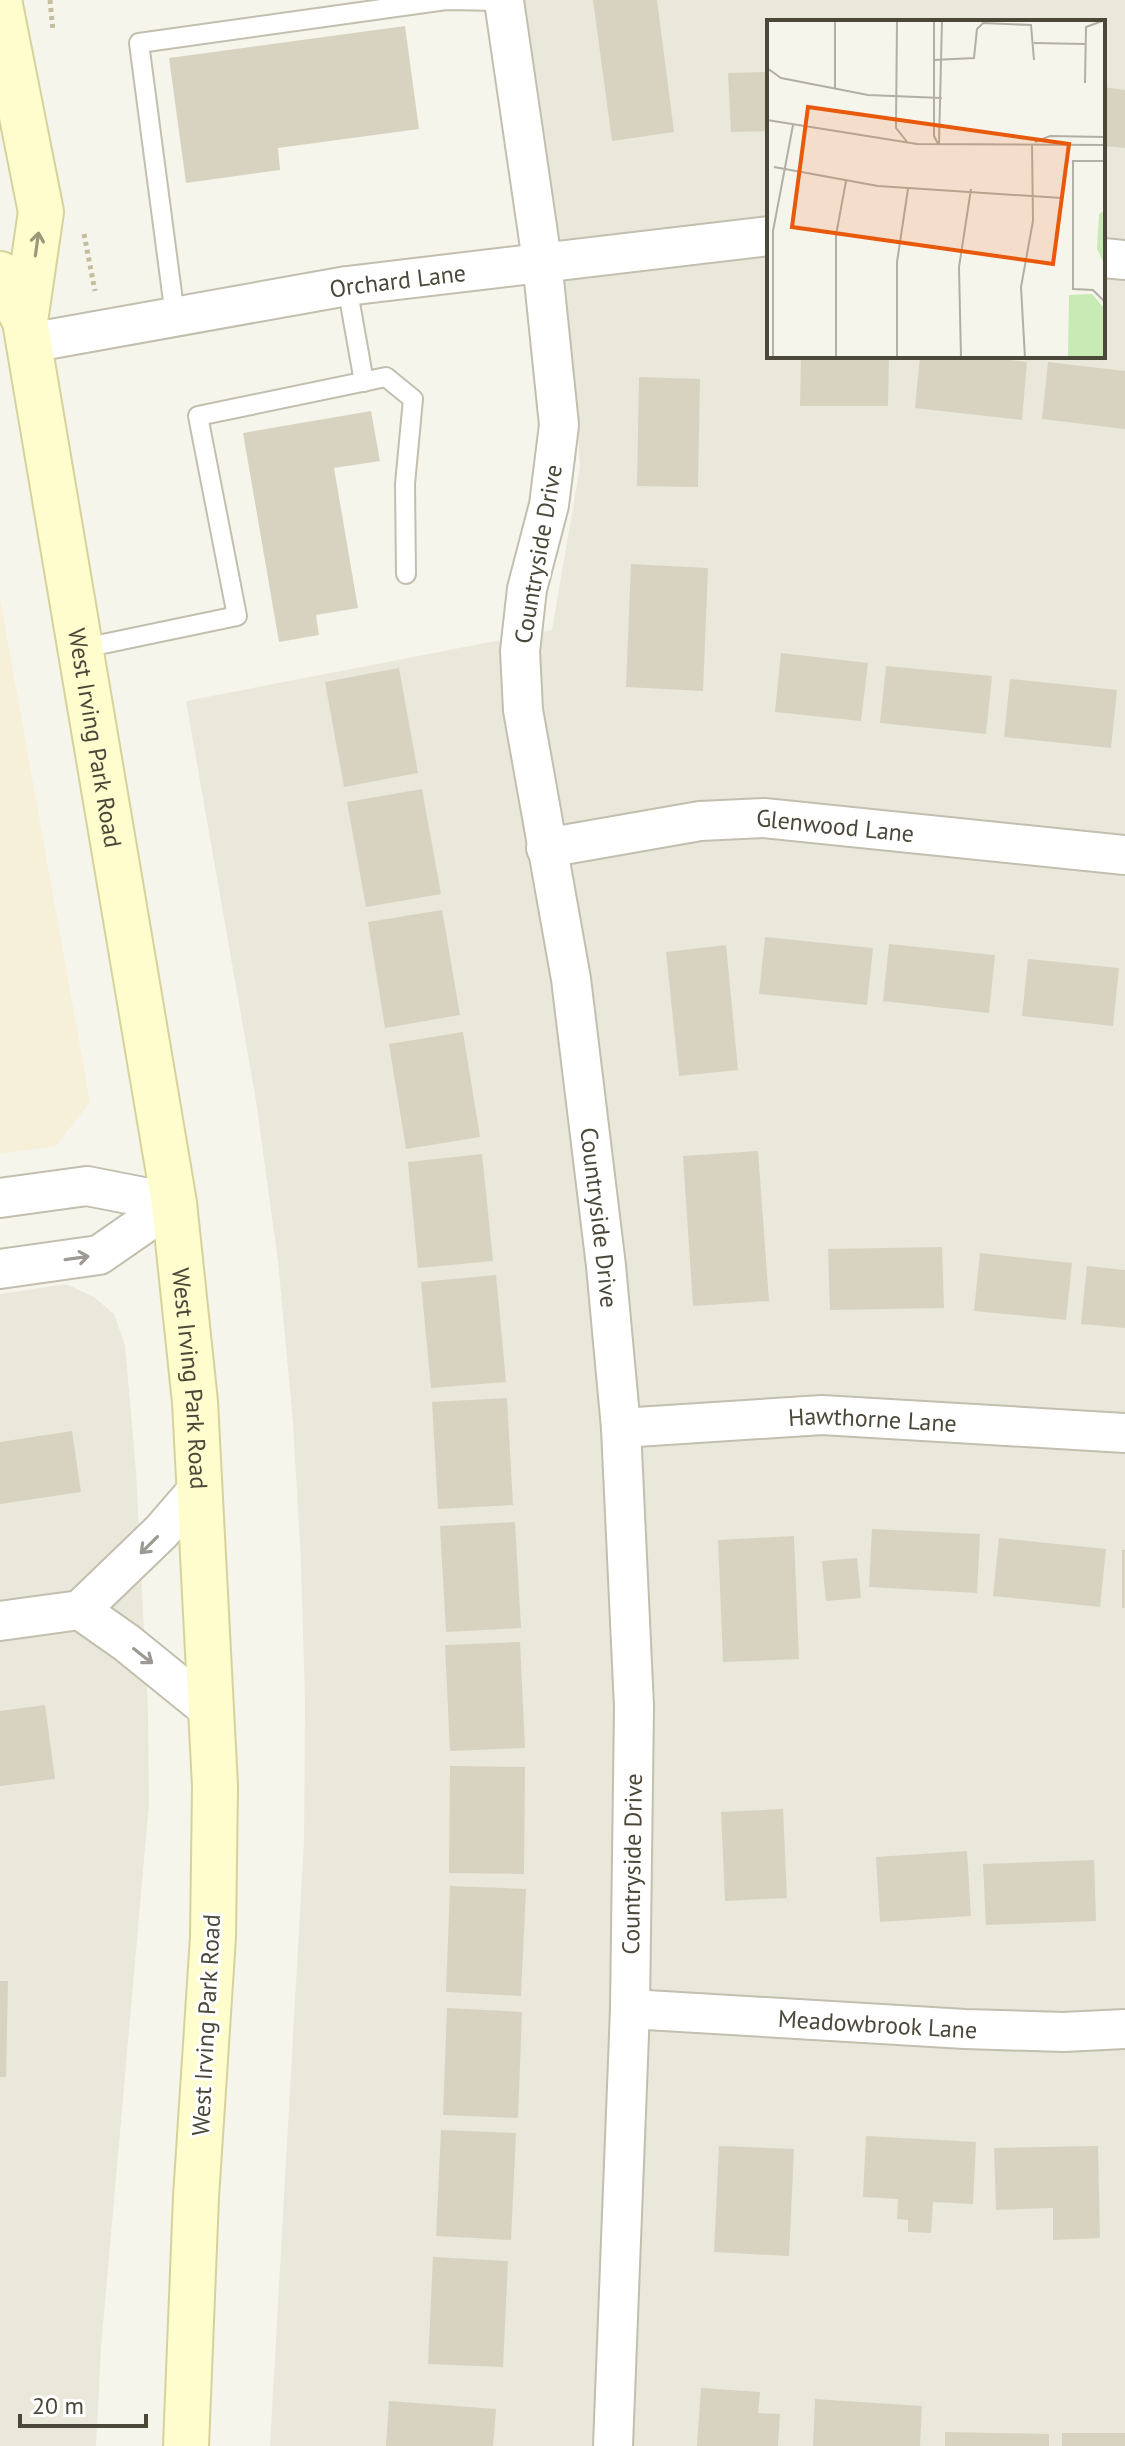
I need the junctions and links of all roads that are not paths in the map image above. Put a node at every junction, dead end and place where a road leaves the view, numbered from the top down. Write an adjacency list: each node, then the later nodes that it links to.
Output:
1 (504, 1): 6 (street, Countryside Drive); 9 (lane)
2 (0, 5): 10 (main road, West Irving Park Road, one-way to 2)
3 (767, 236): 6 (street, Orchard Lane)
4 (1105, 258): 5 (street)
5 (1125, 260)
6 (542, 261): 8 (street, Orchard Lane); 14 (street, Countryside Drive)
7 (0, 274): 10 (main road, West Irving Park Road)
8 (347, 286): 9 (street, Orchard Lane); 11 (lane)
9 (175, 316): 10 (street, Orchard Lane)
10 (27, 332): 13 (main road, West Irving Park Road)
11 (364, 382): 12 (lane); 13 (lane)
12 (406, 574)
13 (79, 649): 17 (main road, West Irving Park Road)
14 (546, 848): 15 (street, Glenwood Lane); 19 (street, Countryside Drive)
15 (1125, 855)
16 (0, 1198): 17 (street)
17 (174, 1203): 18 (street, one-way to 17); 21 (main road, West Irving Park Road)
18 (0, 1269)
19 (621, 1428): 20 (street, Hawthorne Lane); 25 (street, Countryside Drive)
20 (1125, 1433)
21 (200, 1487): 22 (street, one-way to 22); 24 (main road, West Irving Park Road)
22 (80, 1610): 23 (street); 24 (street, one-way to 24)
23 (0, 1621)
24 (212, 1712): 27 (main road, West Irving Park Road)
25 (630, 2009): 26 (street, Meadowbrook Lane); 28 (street, Countryside Drive)
26 (1125, 2029)
27 (186, 2446)
28 (613, 2446)

